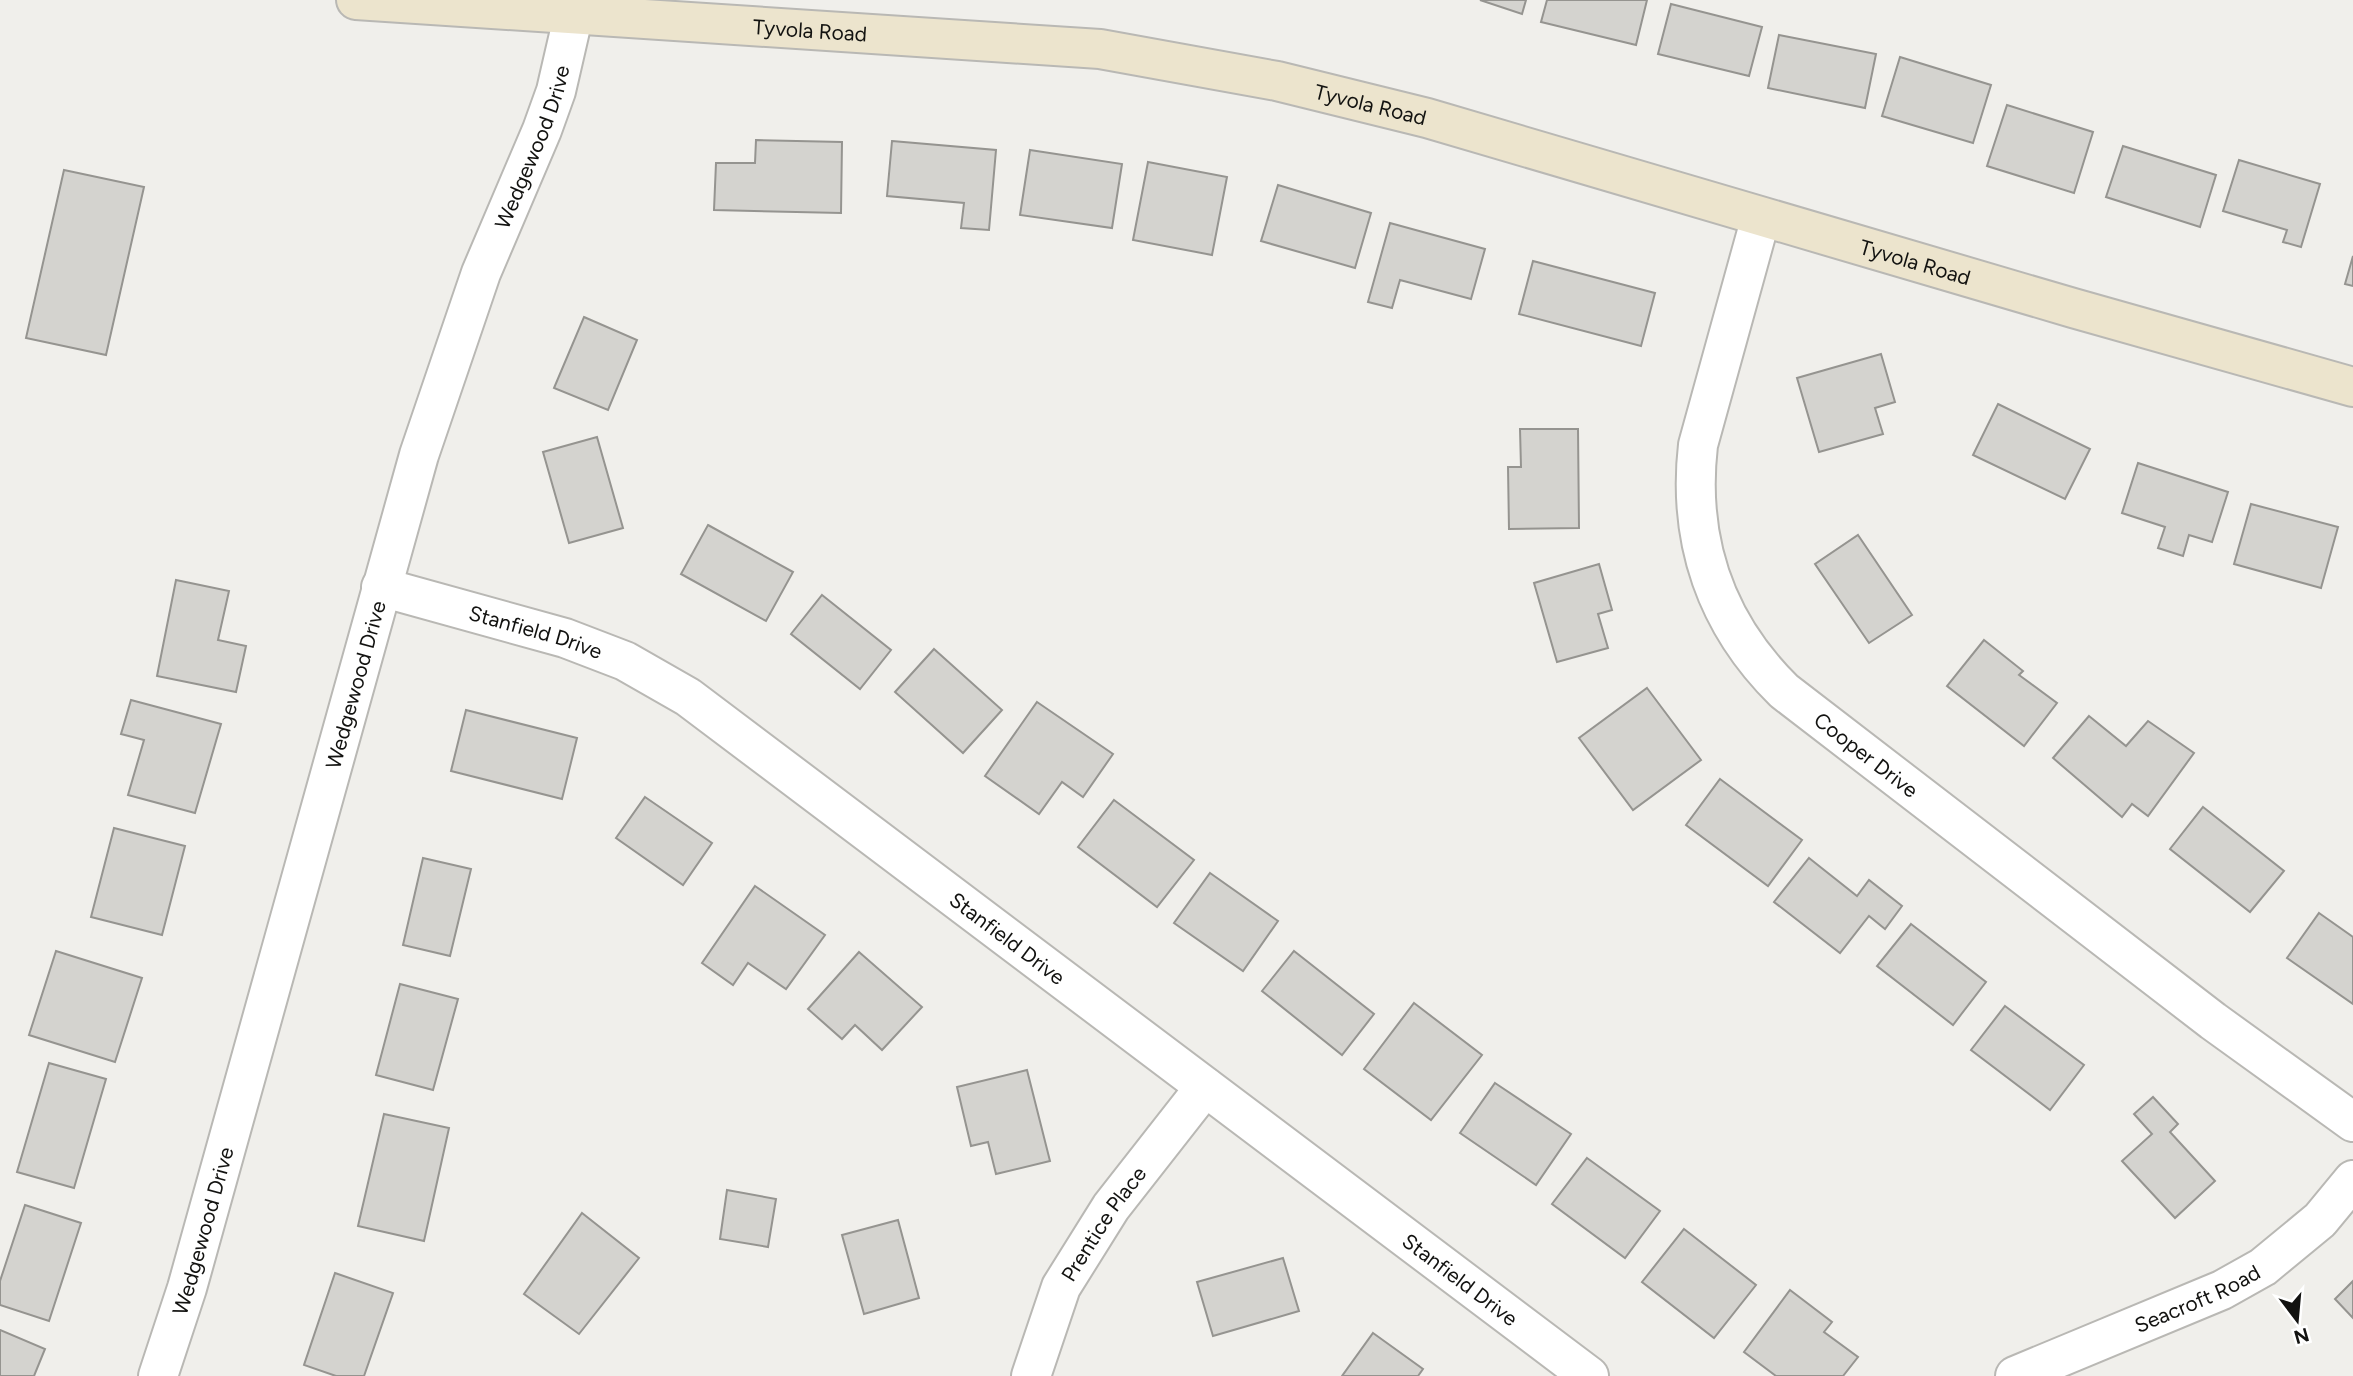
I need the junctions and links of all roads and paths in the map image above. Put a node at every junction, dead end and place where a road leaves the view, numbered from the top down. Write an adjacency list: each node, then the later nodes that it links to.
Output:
1 (356, 0): 2 (main road, Tyvola Road)
2 (576, 7): 3 (main road, Tyvola Road); 5 (street, Wedgewood Drive)
3 (1761, 217): 4 (main road, Tyvola Road); 7 (street, Cooper Drive)
4 (2353, 387)
5 (381, 587): 6 (street, Stanfield Drive); 9 (street, Wedgewood Drive)
6 (1205, 1087): 10 (street, Prentice Place); 11 (street, Stanfield Drive)
7 (2353, 1122)
8 (2353, 1180): 12 (street, Seacroft Road)
9 (158, 1376)
10 (1031, 1376)
11 (1589, 1376)
12 (2015, 1376)

